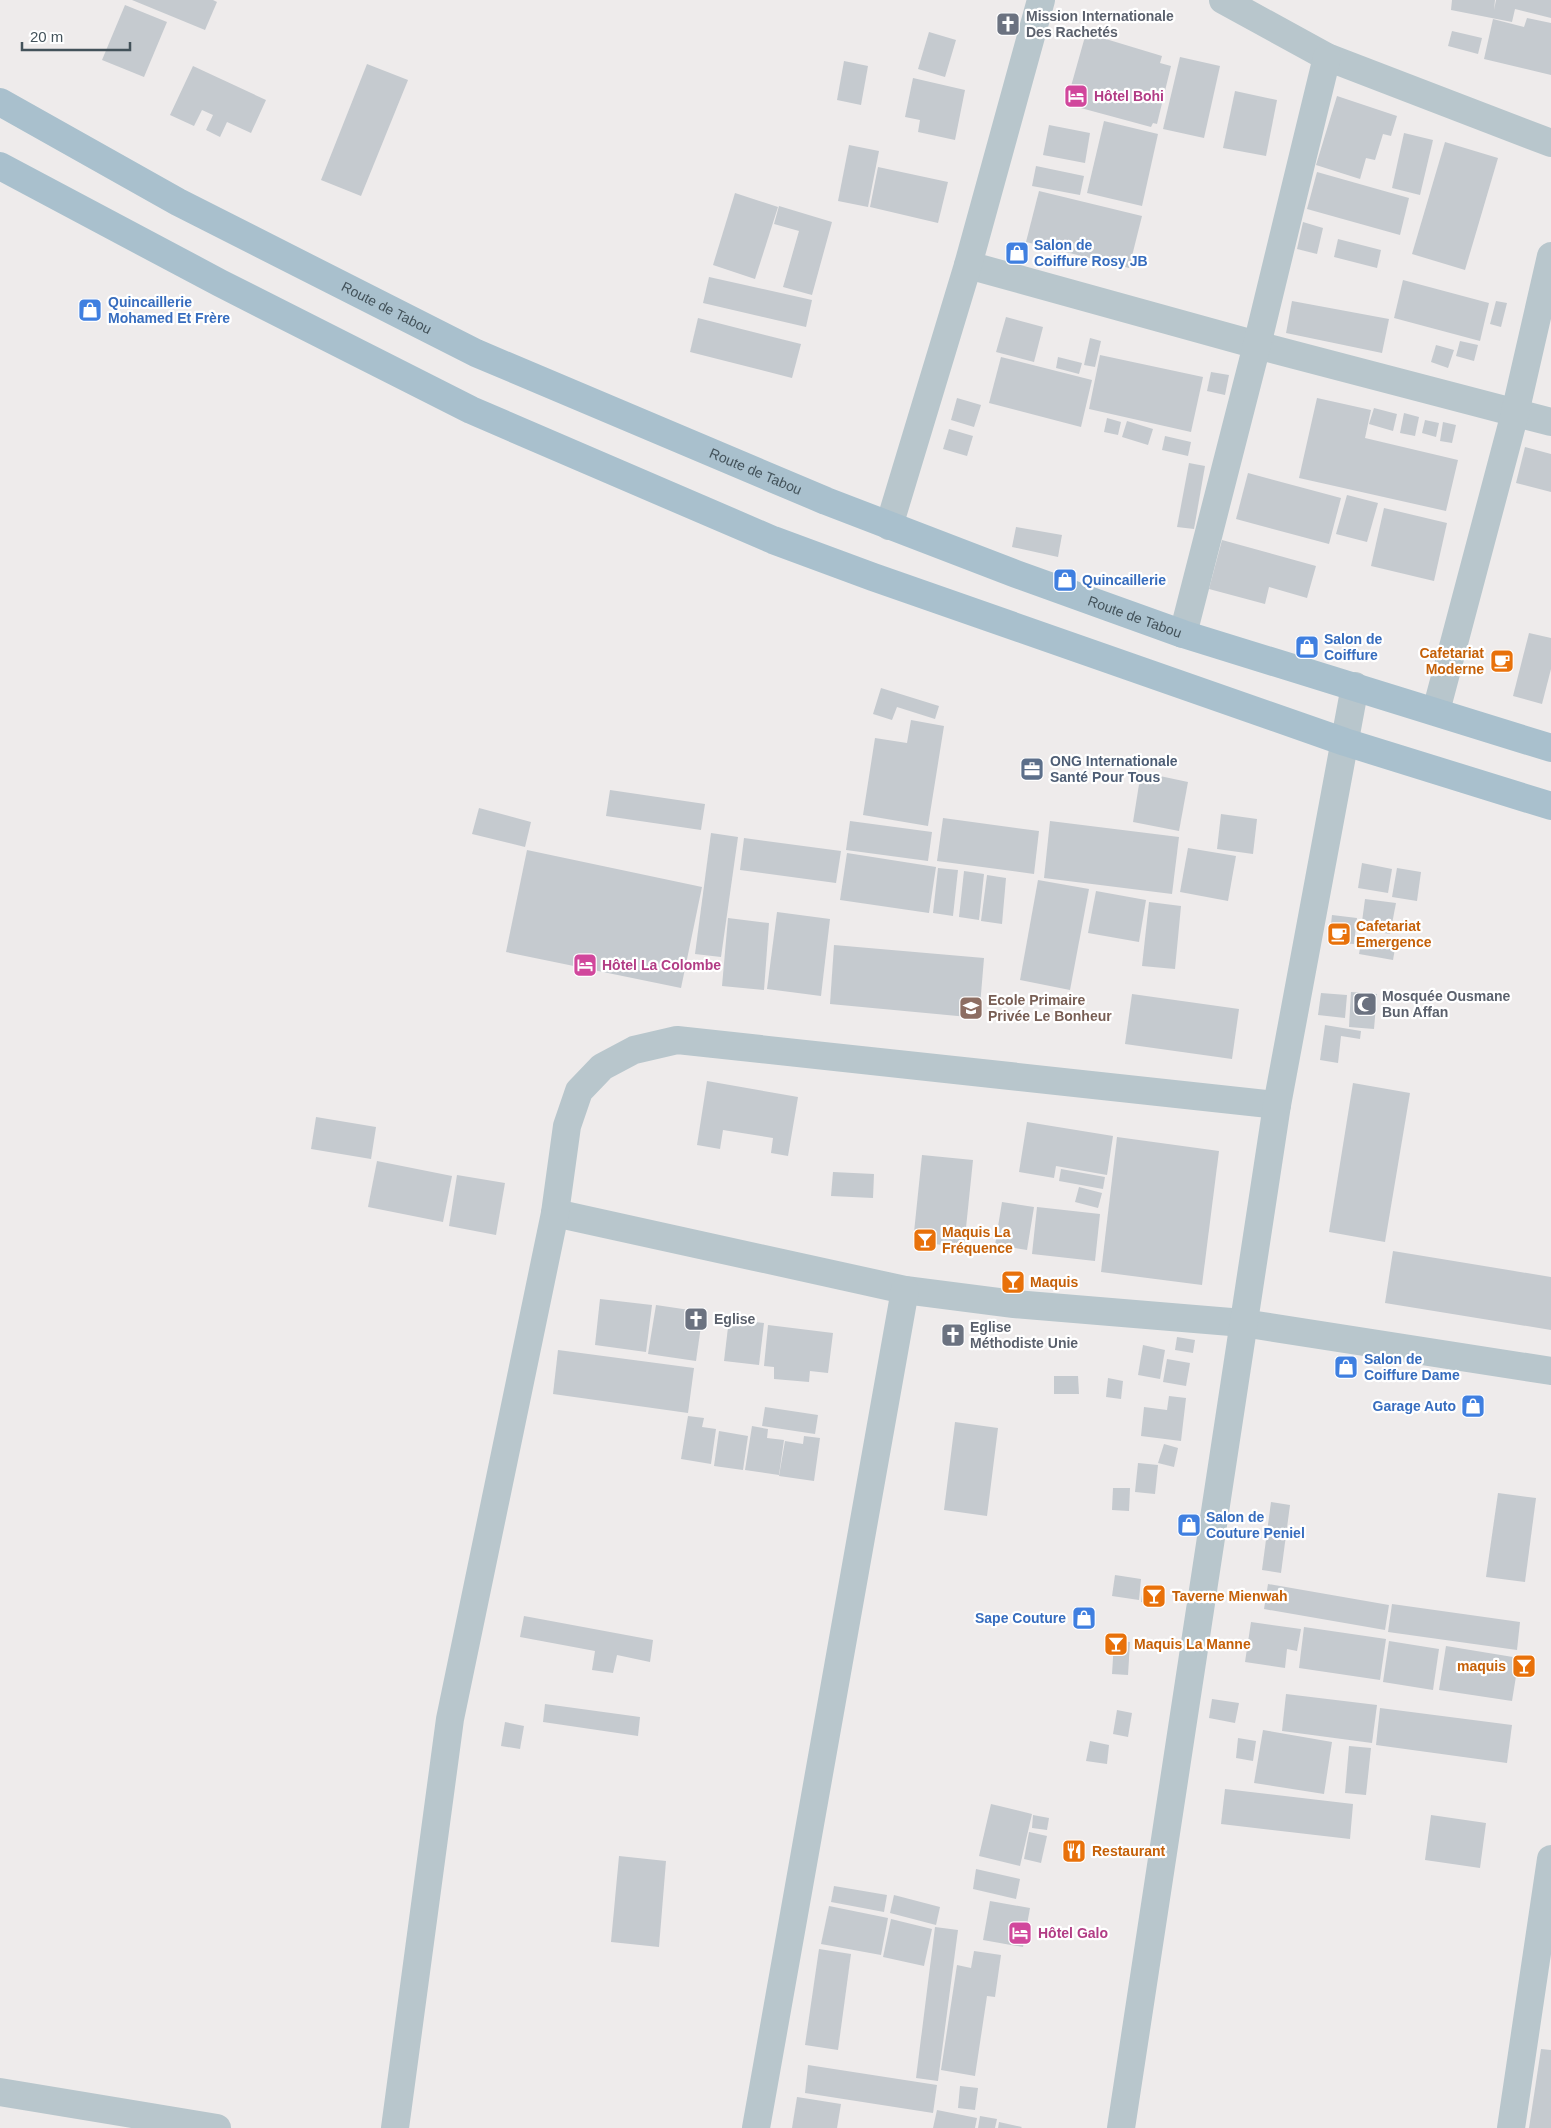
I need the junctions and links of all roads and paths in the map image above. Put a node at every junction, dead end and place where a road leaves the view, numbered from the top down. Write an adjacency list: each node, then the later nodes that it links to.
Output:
1 (1041, 0): 8 (street)
2 (1223, 0): 3 (street)
3 (1327, 57): 5 (street); 9 (street)
4 (0, 102): 12 (main road, Route de Tabou)
5 (1551, 143)
6 (0, 166): 16 (main road)
7 (1551, 256): 10 (street)
8 (968, 265): 9 (street); 12 (street)
9 (1257, 345): 10 (street); 13 (street)
10 (1515, 413): 11 (street); 15 (street)
11 (1551, 422)
12 (889, 526): 13 (main road, Route de Tabou)
13 (1183, 634): 14 (main road, Route de Tabou)
14 (1355, 686): 15 (main road, Route de Tabou); 16 (street)
15 (1436, 711): 17 (main road, Route de Tabou)
16 (1345, 742): 18 (main road); 19 (street)
17 (1551, 748)
18 (1551, 806)
19 (1277, 1105): 20 (street); 22 (street)
20 (555, 1213): 21 (street); 28 (street)
21 (906, 1290): 22 (street); 29 (street)
22 (1243, 1323): 23 (street); 30 (street)
23 (1551, 1371)
24 (1551, 1860): 25 (street)
25 (1542, 1983): 31 (street)
26 (0, 2092): 27 (street)
27 (217, 2128)
28 (395, 2128)
29 (756, 2128)
30 (1121, 2128)
31 (1511, 2128)

